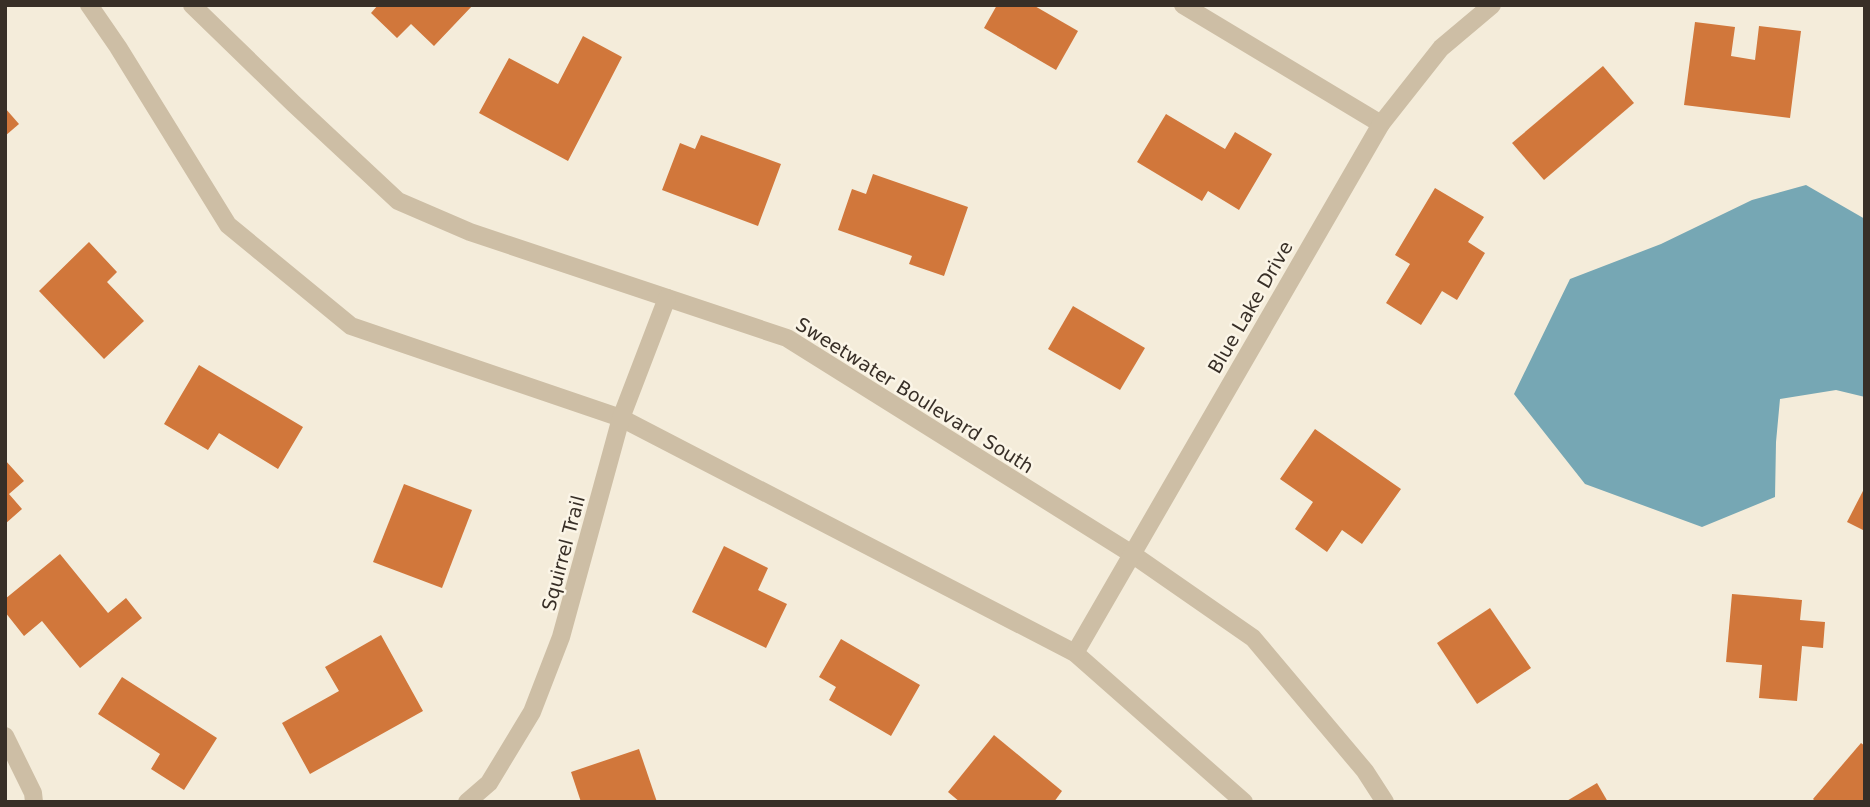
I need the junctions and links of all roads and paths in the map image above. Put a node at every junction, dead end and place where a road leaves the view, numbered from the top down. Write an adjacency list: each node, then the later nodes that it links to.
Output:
1 (89, 5): 7 (street)
2 (192, 5): 6 (street, Sweetwater Boulevard South)
3 (1183, 5): 5 (street)
4 (1492, 5): 5 (street, Blue Lake Drive)
5 (1381, 124): 8 (street, Blue Lake Drive)
6 (667, 298): 7 (street, Squirrel Trail); 8 (street, Sweetwater Boulevard South)
7 (621, 418): 9 (street); 12 (street, Squirrel Trail)
8 (1132, 554): 9 (street, Blue Lake Drive); 14 (street, Sweetwater Boulevard South)
9 (1075, 653): 13 (street)
10 (5, 736): 11 (street)
11 (34, 802)
12 (467, 802)
13 (1244, 802)
14 (1385, 802)

